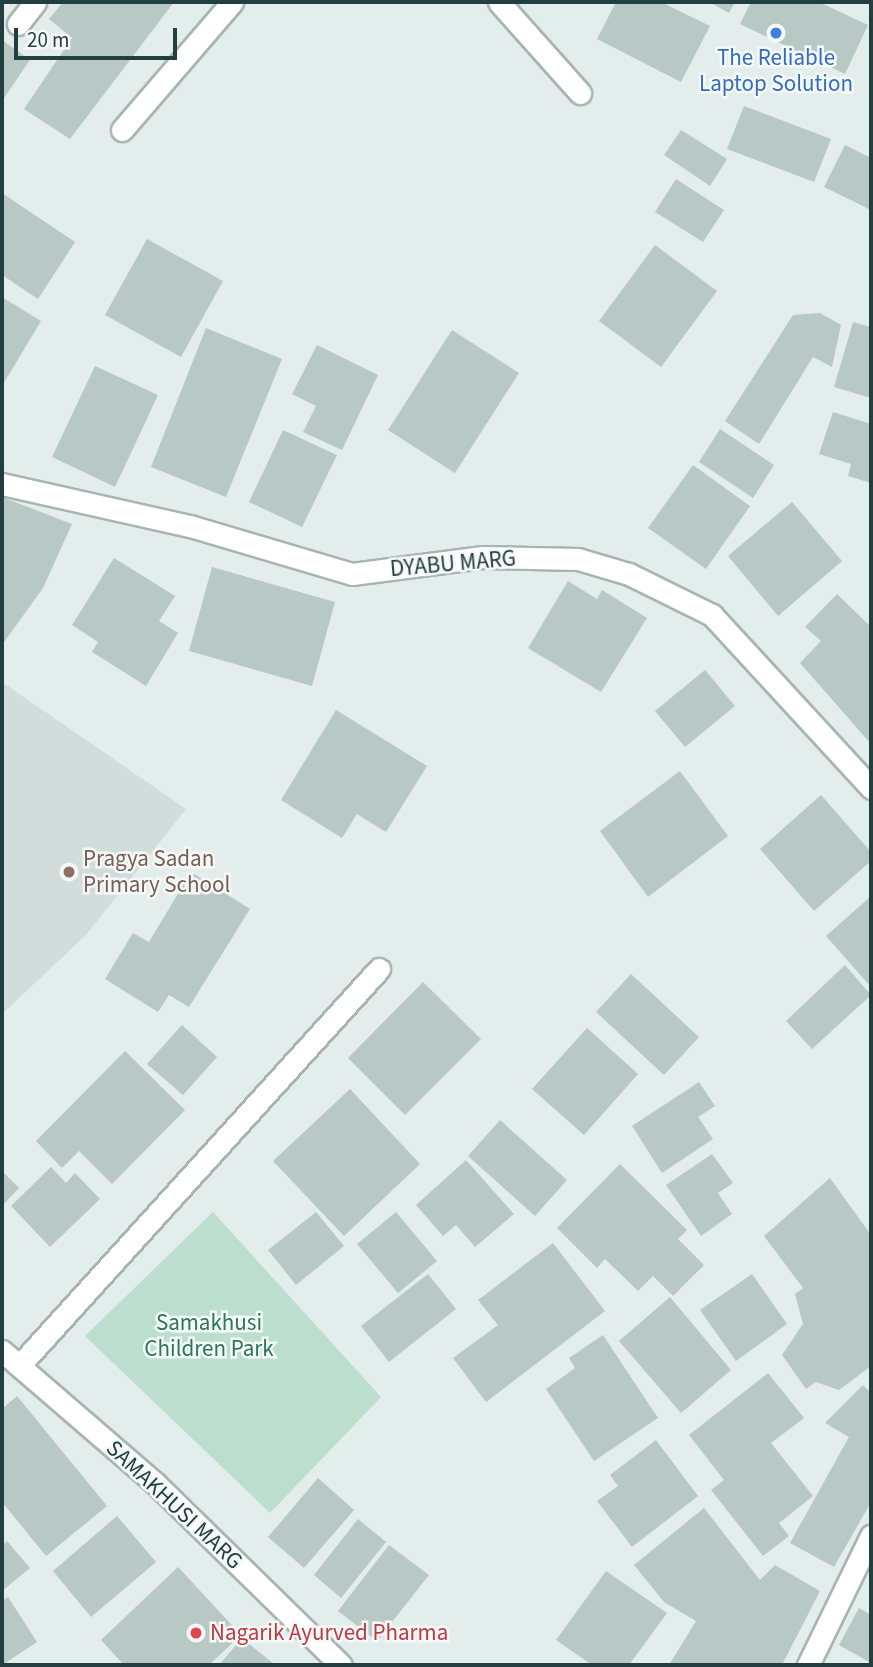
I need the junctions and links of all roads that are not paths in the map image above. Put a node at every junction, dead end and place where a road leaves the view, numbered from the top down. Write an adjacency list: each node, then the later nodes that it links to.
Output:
1 (35, 2): 4 (street)
2 (232, 2): 6 (street)
3 (499, 2): 5 (street)
4 (18, 24)
5 (580, 93)
6 (122, 130)
7 (2, 484): 8 (street, DYABU MARG)
8 (871, 788)
9 (379, 970): 11 (street)
10 (2, 1351): 11 (street, SAMAKHUSI MARG)
11 (19, 1366): 13 (street, SAMAKHUSI MARG)
12 (871, 1535): 14 (street)
13 (341, 1665)
14 (808, 1665)

